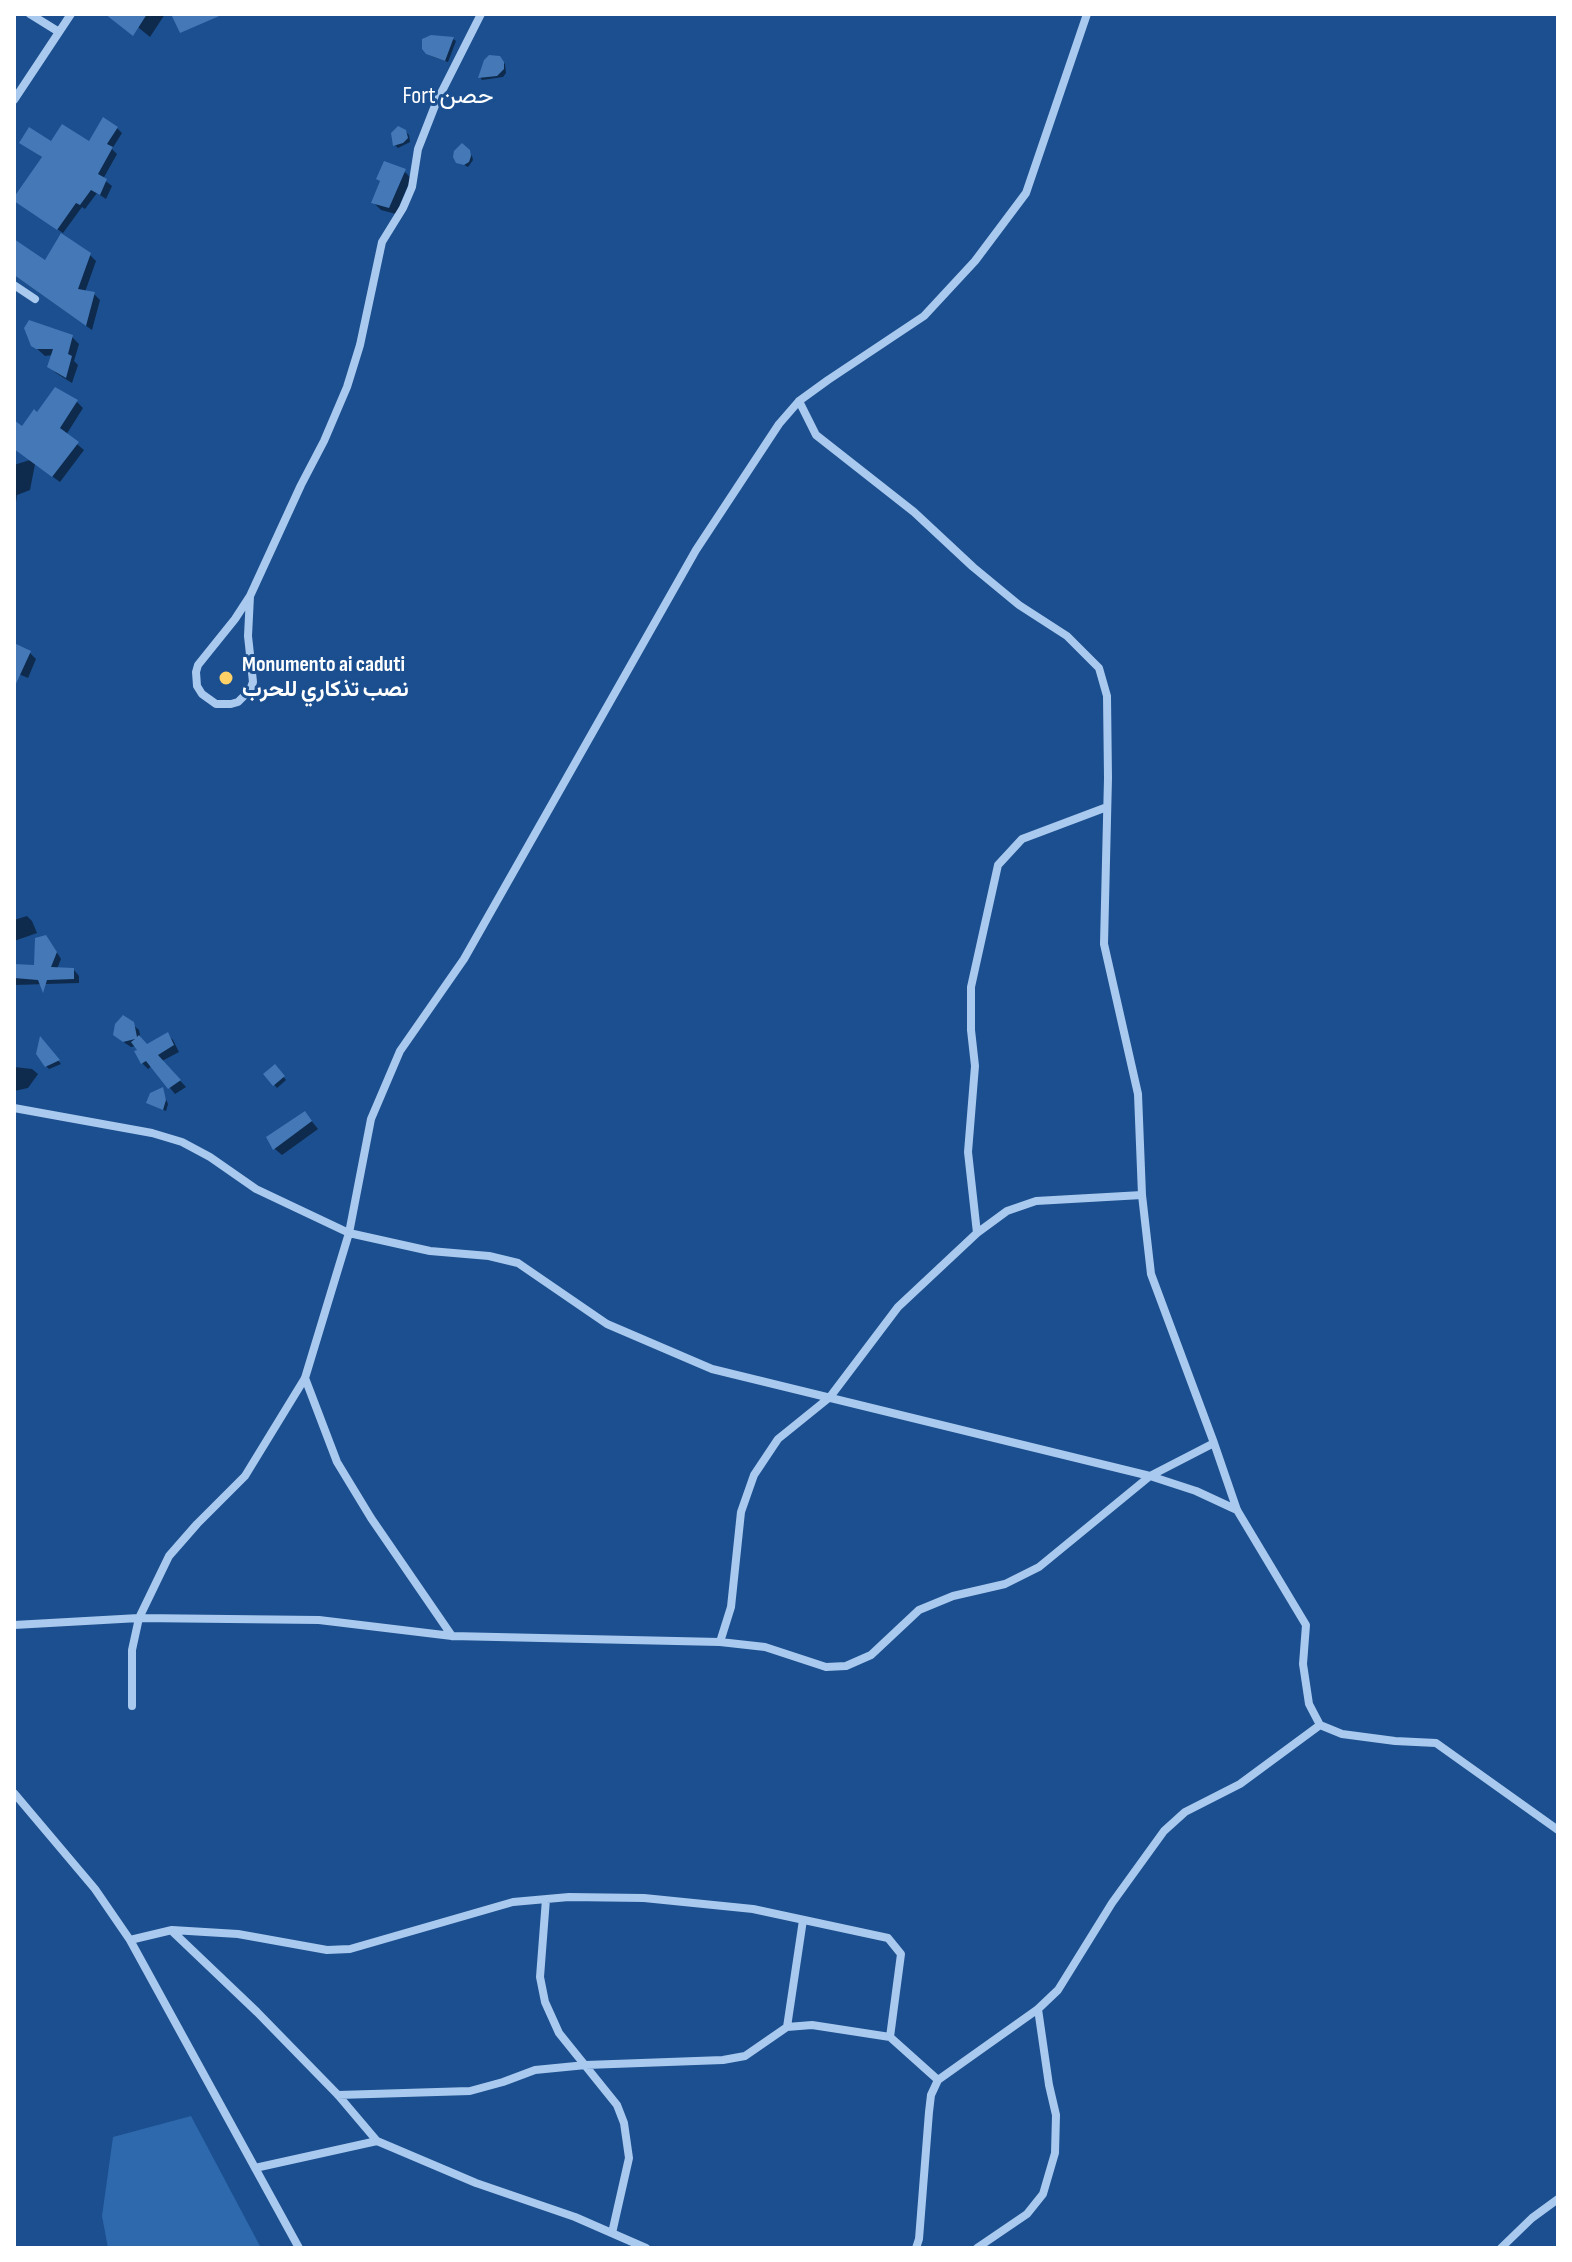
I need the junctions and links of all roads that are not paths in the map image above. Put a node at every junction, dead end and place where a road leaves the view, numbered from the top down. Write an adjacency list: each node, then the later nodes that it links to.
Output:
1 (30, 14): 5 (street)
2 (71, 14): 5 (street)
3 (481, 14): 10 (street)
4 (1087, 14): 9 (street)
5 (59, 32): 6 (street)
6 (14, 100)
7 (14, 285): 8 (street)
8 (35, 299)
9 (799, 401): 11 (street); 14 (street)
10 (250, 596): 10 (street)
11 (1107, 807): 13 (street); 15 (street)
12 (14, 1108): 14 (street)
13 (1142, 1195): 15 (street); 18 (street)
14 (349, 1233): 16 (street); 17 (street)
15 (977, 1233): 17 (street)
16 (305, 1378): 21 (street); 23 (street)
17 (830, 1397): 19 (street); 24 (street)
18 (1214, 1443): 19 (street); 20 (street)
19 (1150, 1476): 20 (street); 24 (street)
20 (1237, 1510): 26 (street)
21 (139, 1618): 22 (street); 23 (street); 25 (street)
22 (14, 1625)
23 (452, 1636): 24 (street)
24 (720, 1642)
25 (132, 1706)
26 (1320, 1725): 30 (street); 35 (street)
27 (14, 1793): 28 (street)
28 (22, 1802): 29 (street); 34 (street)
29 (14, 1810)
30 (1558, 1830)
31 (546, 1899): 32 (street); 33 (street); 38 (street)
32 (803, 1920): 36 (street); 37 (street)
33 (172, 1930): 34 (street); 40 (street)
34 (130, 1940): 42 (street)
35 (1038, 2009): 39 (street); 48 (street)
36 (787, 2027): 37 (street); 38 (street)
37 (890, 2037): 39 (street)
38 (586, 2065): 40 (street); 44 (street)
39 (938, 2080): 47 (street)
40 (338, 2095): 41 (street)
41 (377, 2141): 42 (street); 44 (street)
42 (255, 2168): 45 (street)
43 (1558, 2199): 49 (street)
44 (612, 2233): 46 (street)
45 (299, 2248)
46 (646, 2248)
47 (916, 2248)
48 (977, 2248)
49 (1501, 2248)

